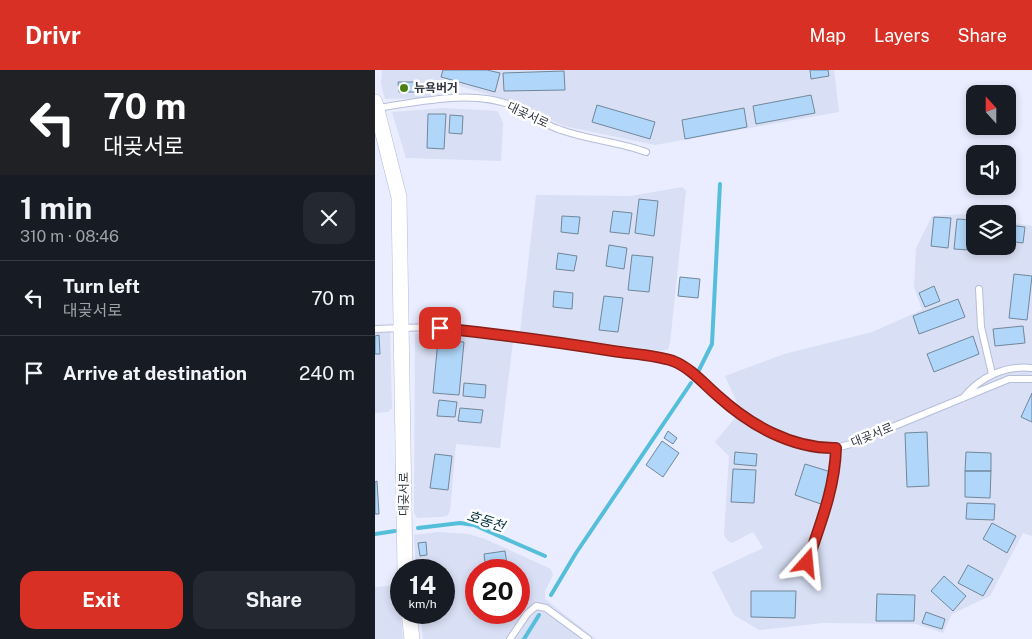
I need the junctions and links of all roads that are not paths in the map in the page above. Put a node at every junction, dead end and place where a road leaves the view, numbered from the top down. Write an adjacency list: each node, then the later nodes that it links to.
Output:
1 (376, 105): 2 (lane, 대곶서로); 4 (street, 대곶서로)
2 (646, 152)
3 (979, 289): 7 (lane)
4 (402, 328): 5 (lane, 대곶서로); 10 (lane, 대곶서로); 11 (street, 대곶서로)
5 (375, 329)
6 (1032, 368): 7 (lane)
7 (992, 374): 9 (lane)
8 (1032, 379): 9 (lane, 대곶서로)
9 (962, 399): 10 (lane, 대곶서로)
10 (836, 448): 12 (lane)
11 (405, 559)
12 (807, 563)
13 (410, 624): 14 (street)
14 (412, 639)
15 (511, 639): 16 (lane)
16 (588, 639)

